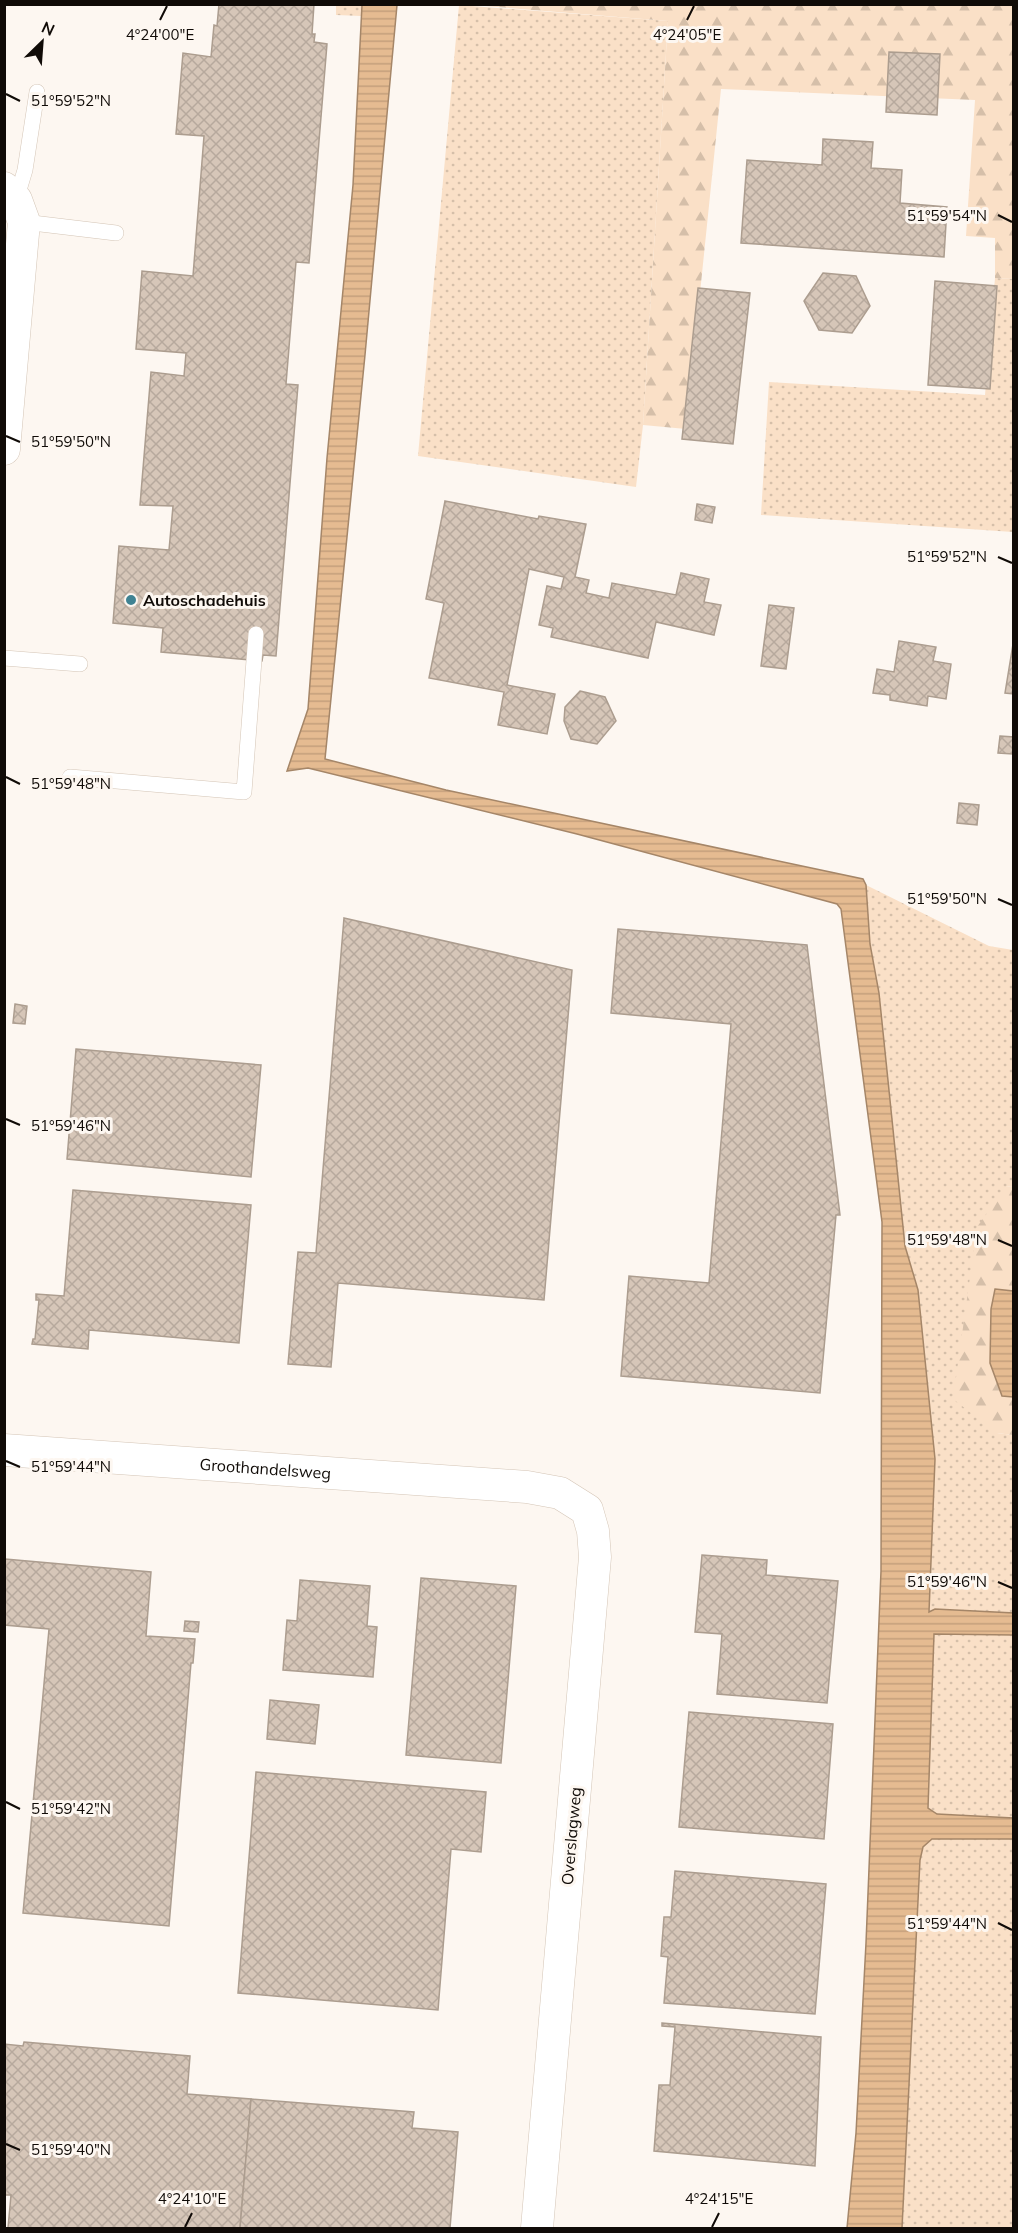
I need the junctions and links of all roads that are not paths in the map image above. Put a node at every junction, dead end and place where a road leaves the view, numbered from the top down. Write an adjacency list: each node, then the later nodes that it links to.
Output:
1 (37, 92): 2 (lane)
2 (15, 203): 3 (lane); 4 (street)
3 (116, 233)
4 (7, 397): 5 (street)
5 (4, 449)
6 (256, 634): 9 (lane)
7 (4, 658): 8 (lane)
8 (80, 664)
9 (70, 777)
10 (4, 1450): 11 (street, Groothandelsweg)
11 (527, 1487): 12 (street, Overslagweg)
12 (537, 2229)

